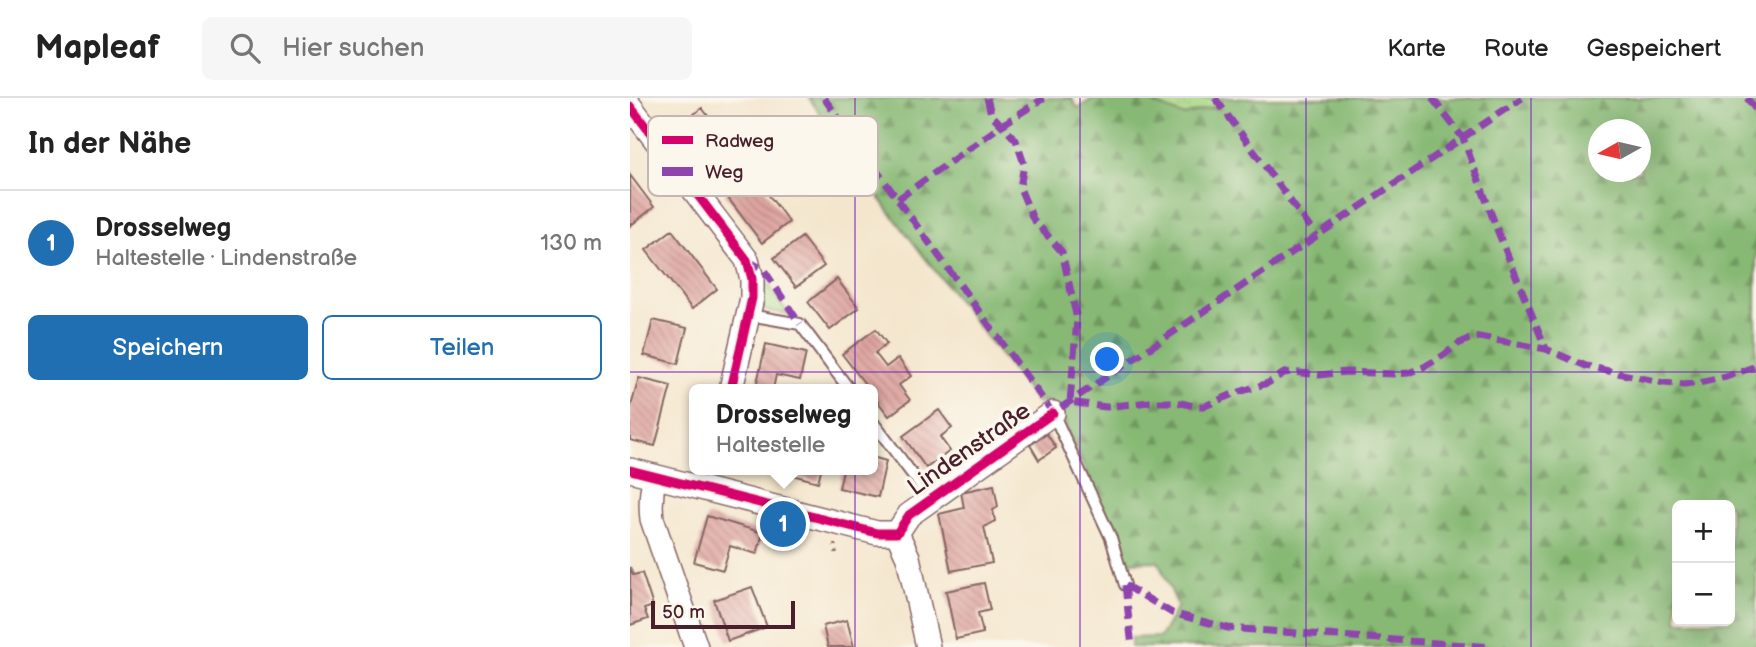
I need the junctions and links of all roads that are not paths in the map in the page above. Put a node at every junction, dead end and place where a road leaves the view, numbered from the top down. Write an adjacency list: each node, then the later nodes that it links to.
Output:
1 (630, 106): 2 (street)
2 (648, 130)
3 (698, 196): 4 (street)
4 (749, 315): 5 (street); 6 (lane)
5 (732, 384)
6 (845, 384)
7 (1052, 413): 12 (street, Lindenstraße); 14 (lane)
8 (878, 429): 12 (lane)
9 (630, 470): 10 (street)
10 (655, 476): 11 (street); 15 (street)
11 (709, 479): 13 (street)
12 (931, 499): 13 (street, Lindenstraße)
13 (897, 533): 16 (street)
14 (1125, 585)
15 (696, 647)
16 (928, 647)

